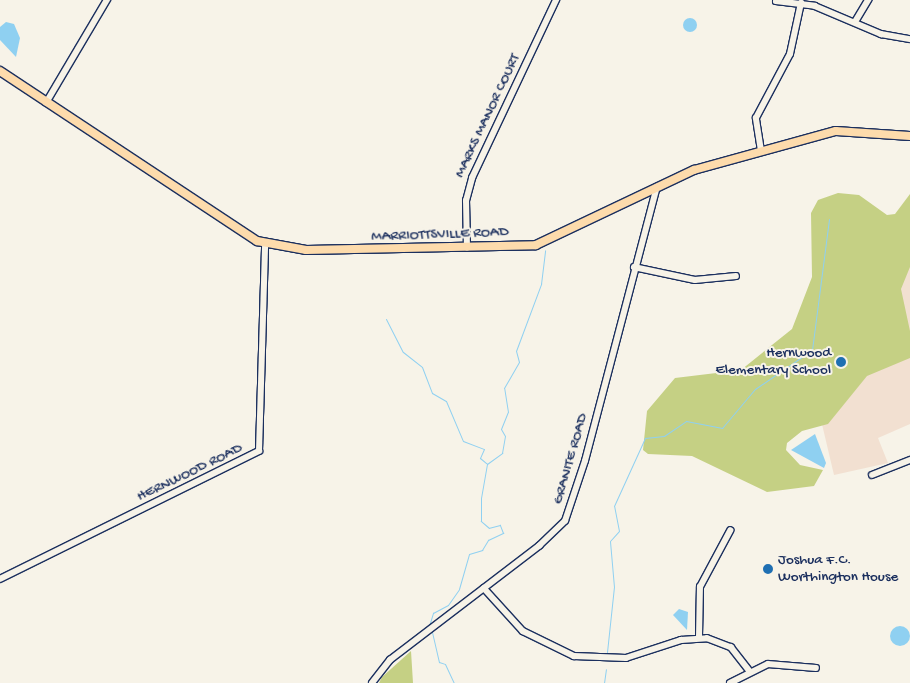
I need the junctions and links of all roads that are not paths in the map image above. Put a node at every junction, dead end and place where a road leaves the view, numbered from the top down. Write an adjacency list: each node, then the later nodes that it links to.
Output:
1 (107, 0): 9 (street)
2 (556, 0): 14 (street, MARKS MANOR COURT)
3 (868, 0): 6 (street)
4 (776, 1): 5 (street)
5 (801, 3): 6 (street); 11 (street)
6 (855, 22): 7 (street)
7 (910, 39)
8 (0, 71): 9 (main road, MARRIOTTSVILLE ROAD)
9 (46, 102): 13 (main road, MARRIOTTSVILLE ROAD)
10 (910, 136): 11 (main road, MARRIOTTSVILLE ROAD)
11 (761, 151): 12 (main road, MARRIOTTSVILLE ROAD)
12 (657, 187): 14 (main road, MARRIOTTSVILLE ROAD); 15 (street, GRANITE ROAD)
13 (264, 245): 14 (main road, MARRIOTTSVILLE ROAD); 20 (street, HERNWOOD ROAD)
14 (467, 248)
15 (634, 267): 16 (street); 21 (street, GRANITE ROAD)
16 (736, 276)
17 (910, 460): 18 (street)
18 (872, 476)
19 (730, 531): 22 (street)
20 (0, 579)
21 (484, 588): 22 (street); 25 (street, GRANITE ROAD)
22 (699, 638): 24 (street)
23 (816, 668): 24 (street)
24 (749, 670): 26 (street)
25 (372, 683)
26 (730, 683)

